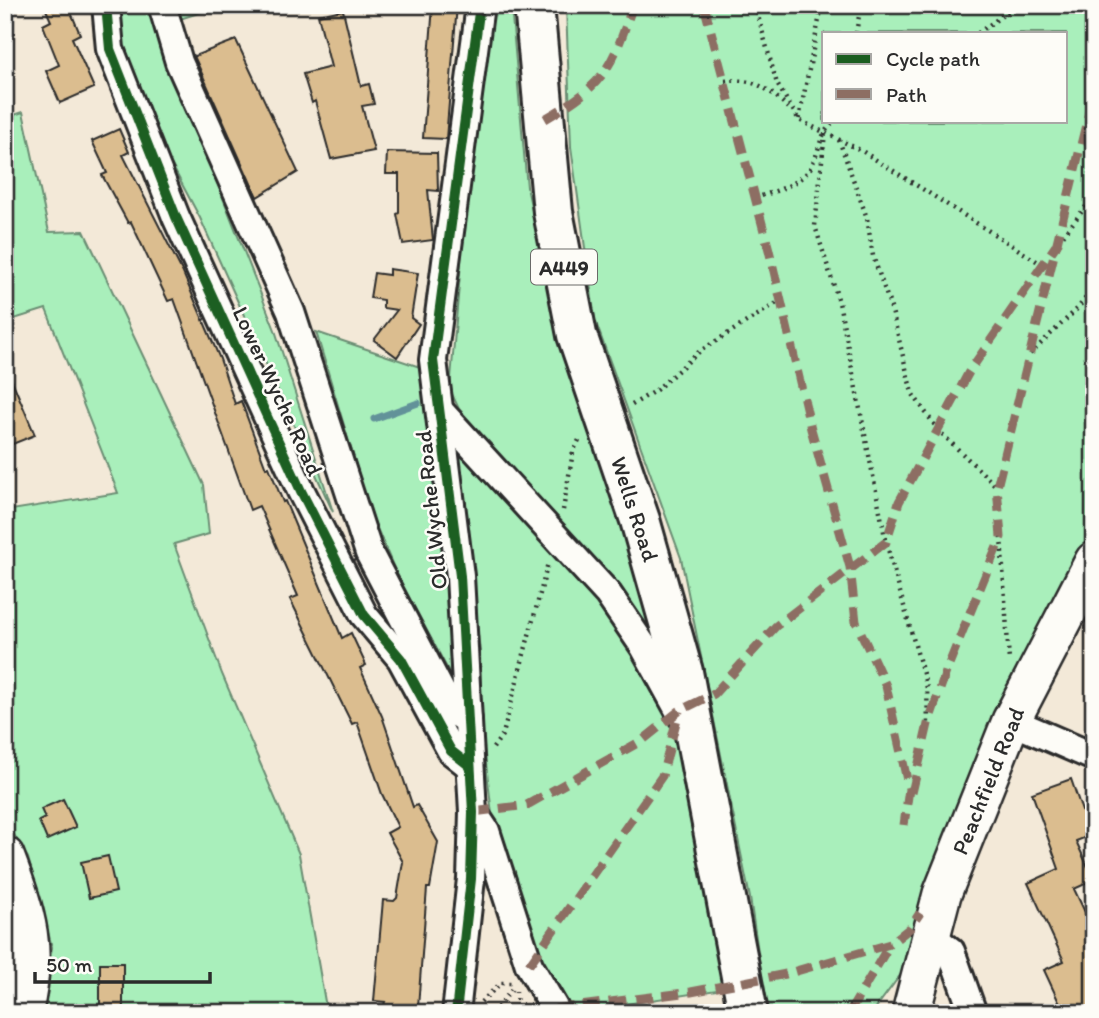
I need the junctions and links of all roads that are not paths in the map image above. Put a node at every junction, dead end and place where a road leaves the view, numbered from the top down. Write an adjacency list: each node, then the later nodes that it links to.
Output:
1 (106, 5): 11 (street, Lower Wyche Road)
2 (162, 5): 8 (street, Lower Wyche Road)
3 (480, 5): 5 (street, Old Wyche Road)
4 (534, 5): 9 (highway, Wells Road / A449)
5 (441, 412): 8 (street, Old Wyche Road); 9 (street)
6 (1094, 561): 7 (street, Peachfield Road)
7 (1015, 712): 10 (street); 14 (street, Peachfield Road)
8 (468, 720): 11 (street, Old Wyche Road)
9 (697, 744): 18 (highway, Wells Road / A449)
10 (1094, 757)
11 (470, 766): 12 (street, Old Wyche Road)
12 (473, 812): 15 (street); 16 (street, Old Wyche Road)
13 (5, 856): 17 (street)
14 (930, 935): 19 (street, Peachfield Road); 20 (street)
15 (555, 1009)
16 (466, 1010)
17 (23, 1013)
18 (748, 1013)
19 (911, 1013)
20 (973, 1013)

